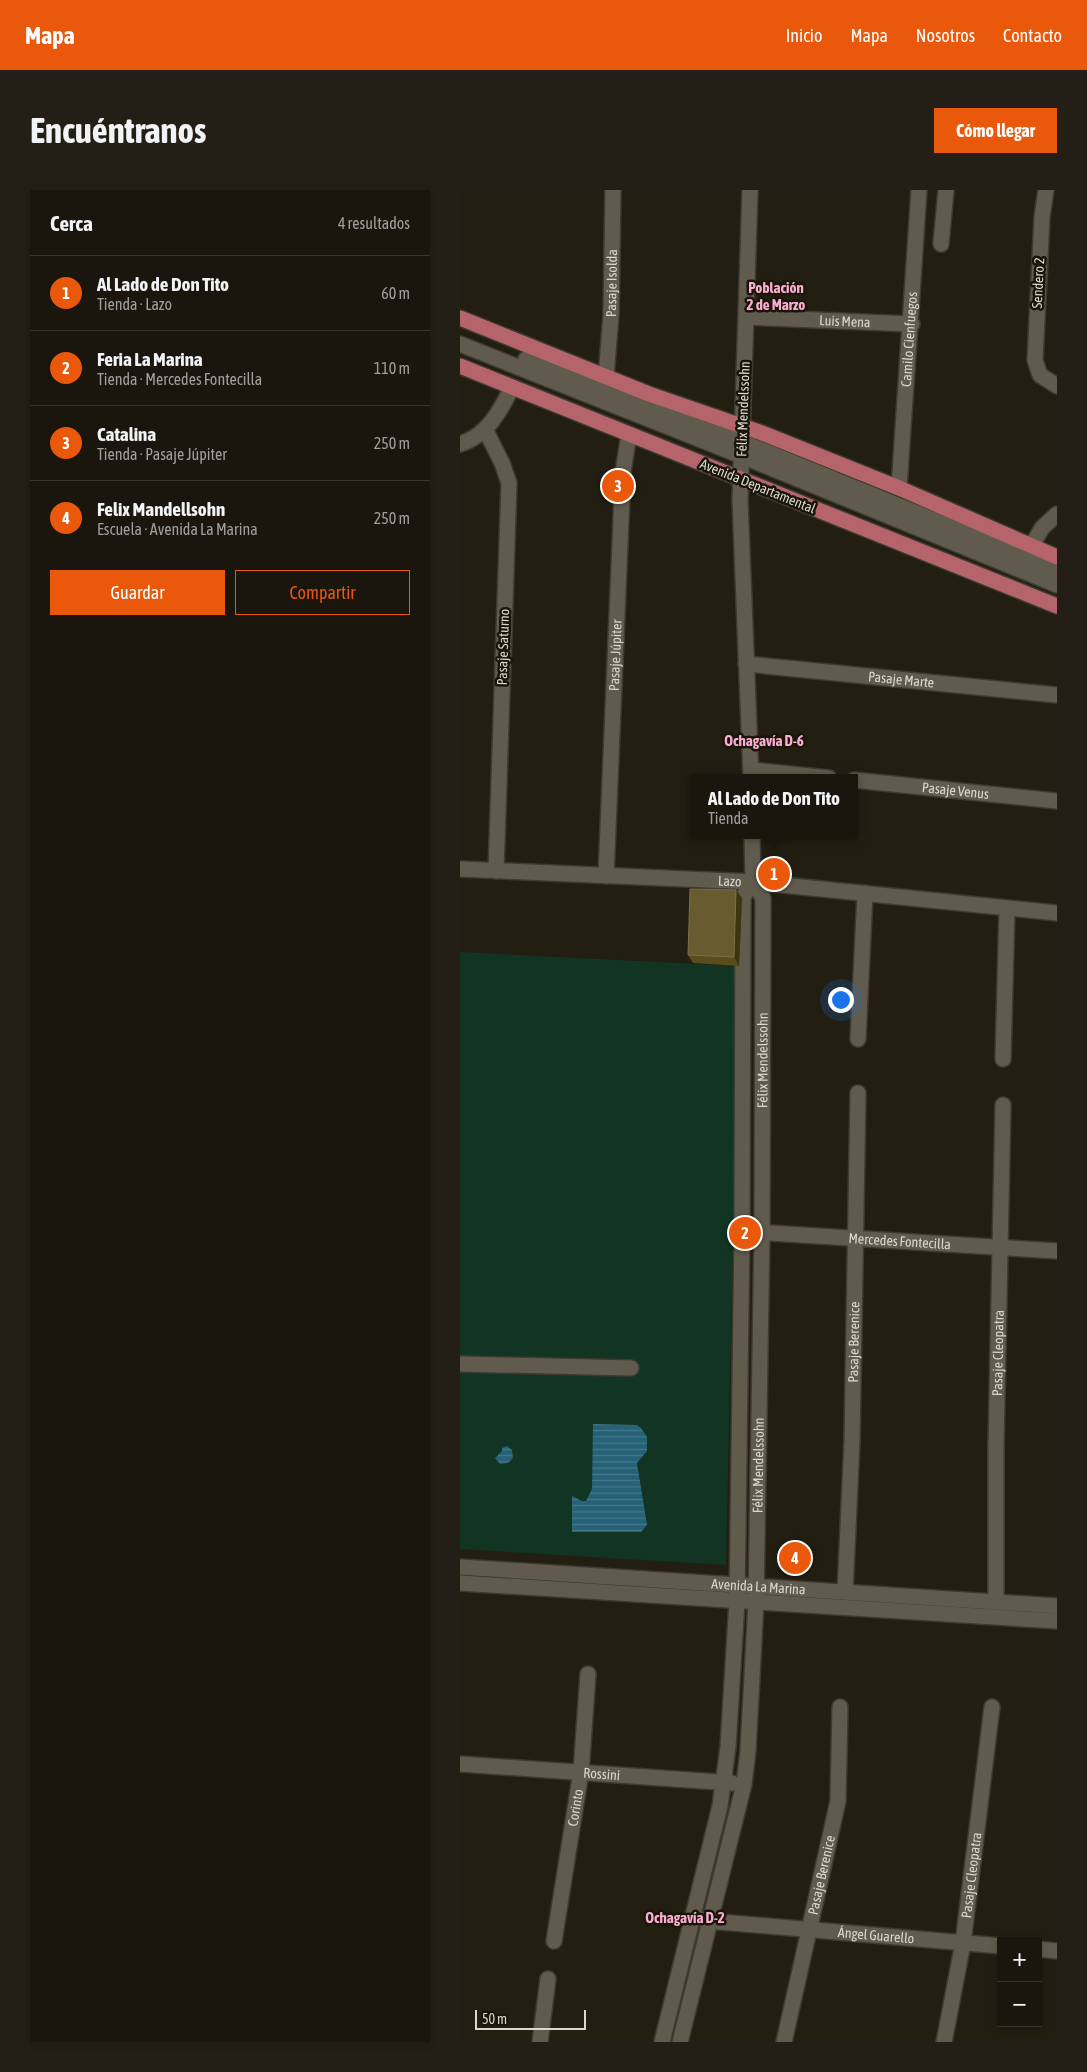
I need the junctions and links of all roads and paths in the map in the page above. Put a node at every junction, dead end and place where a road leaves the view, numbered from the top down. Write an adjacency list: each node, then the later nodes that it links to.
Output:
1 (613, 190): 13 (street, Pasaje Isolda)
2 (750, 190): 7 (street, Félix Mendelssohn)
3 (919, 190): 9 (street, Camilo Cienfuegos)
4 (946, 190): 6 (street)
5 (1046, 190): 14 (street, Sendero 2)
6 (941, 244)
7 (747, 317): 9 (street, Luis Mena); 16 (street, Félix Mendelssohn)
8 (460, 318): 13 (main road)
9 (912, 324): 22 (street, Camilo Cienfuegos)
10 (460, 334): 20 (street)
11 (460, 344): 20 (street)
12 (460, 366): 15 (main road, Avenida Departamental)
13 (606, 377): 16 (main road)
14 (1057, 386)
15 (512, 387): 17 (street); 18 (main road, Avenida Departamental)
16 (742, 426): 20 (street, Félix Mendelssohn); 22 (main road)
17 (484, 429): 19 (street); 36 (street, Pasaje Saturno)
18 (629, 434): 21 (main road, Avenida Departamental); 37 (street, Pasaje Júpiter)
19 (460, 444)
20 (741, 449): 21 (street, Félix Mendelssohn); 26 (street); 27 (street)
21 (741, 479): 28 (main road, Avenida Departamental); 29 (street, Félix Mendelssohn)
22 (899, 488): 24 (main road)
23 (1057, 514): 24 (street)
24 (1031, 547): 25 (main road)
25 (1057, 557)
26 (1057, 570)
27 (1057, 585)
28 (1057, 606)
29 (746, 664): 30 (street, Pasaje Marte); 31 (street, Félix Mendelssohn)
30 (1057, 696)
31 (751, 774)
32 (858, 780): 33 (street, Pasaje Venus)
33 (1057, 801)
34 (752, 839): 38 (street, Félix Mendelssohn)
35 (460, 869): 36 (street, Lazo)
36 (496, 871): 37 (street, Lazo)
37 (606, 876): 38 (street, Lazo)
38 (753, 882): 39 (street, Lazo); 46 (street, Félix Mendelssohn); 47 (street, Félix Mendelssohn)
39 (865, 893): 40 (street, Lazo); 42 (street)
40 (1007, 909): 41 (street, Lazo); 43 (street)
41 (1057, 913)
42 (858, 1040)
43 (1003, 1059)
44 (858, 1093): 48 (street, Pasaje Berenice)
45 (1002, 1106): 49 (street, Pasaje Cleopatra)
46 (742, 1232): 47 (street, Mercedes Fontecilla); 56 (street, Félix Mendelssohn)
47 (762, 1232): 48 (street, Mercedes Fontecilla); 58 (street, Félix Mendelssohn)
48 (856, 1238): 49 (street, Mercedes Fontecilla); 59 (street, Pasaje Berenice)
49 (1000, 1247): 50 (street, Mercedes Fontecilla); 62 (street, Pasaje Cleopatra)
50 (1057, 1251)
51 (460, 1364): 52 (street)
52 (630, 1368)
53 (460, 1567): 54 (street, Avenida La Marina)
54 (501, 1570): 56 (street, Avenida La Marina); 57 (street)
55 (460, 1584): 57 (street, Avenida La Marina)
56 (737, 1584): 58 (street, Avenida La Marina); 60 (street, Félix Mendelssohn)
57 (500, 1586): 60 (street, Avenida La Marina)
58 (756, 1586): 59 (street, Avenida La Marina); 61 (street, Félix Mendelssohn)
59 (845, 1592): 63 (street, Avenida La Marina)
60 (738, 1601): 61 (street, Avenida La Marina); 71 (street, Félix Mendelssohn)
61 (756, 1602): 63 (street, Avenida La Marina); 72 (street, Félix Mendelssohn)
62 (996, 1602): 63 (street, Avenida La Marina); 64 (street, Avenida La Marina)
63 (912, 1604): 65 (street, Avenida La Marina)
64 (1057, 1606)
65 (1057, 1621)
66 (588, 1674): 70 (street, Corinto)
67 (840, 1707): 75 (street, Pasaje Berenice)
68 (992, 1707): 77 (street, Pasaje Cleopatra)
69 (460, 1764): 70 (street, Rossini)
70 (580, 1772): 71 (street, Rossini); 76 (street, Corinto)
71 (724, 1782): 72 (street, Rossini); 73 (street, Félix Mendelssohn)
72 (744, 1784): 74 (street, Félix Mendelssohn)
73 (692, 1917): 74 (street, Ángel Guarello); 83 (street, Félix Mendelssohn)
74 (709, 1922): 75 (street, Ángel Guarello); 84 (street, Félix Mendelssohn)
75 (810, 1929): 77 (street, Ángel Guarello); 85 (street, Pasaje Berenice)
76 (554, 1941)
77 (962, 1943): 78 (street, Ángel Guarello); 86 (street, Pasaje Cleopatra)
78 (997, 1946)
79 (1042, 1949): 80 (street)
80 (1057, 1951)
81 (548, 1979): 82 (street)
82 (540, 2042)
83 (662, 2042)
84 (680, 2042)
85 (784, 2042)
86 (944, 2042)

